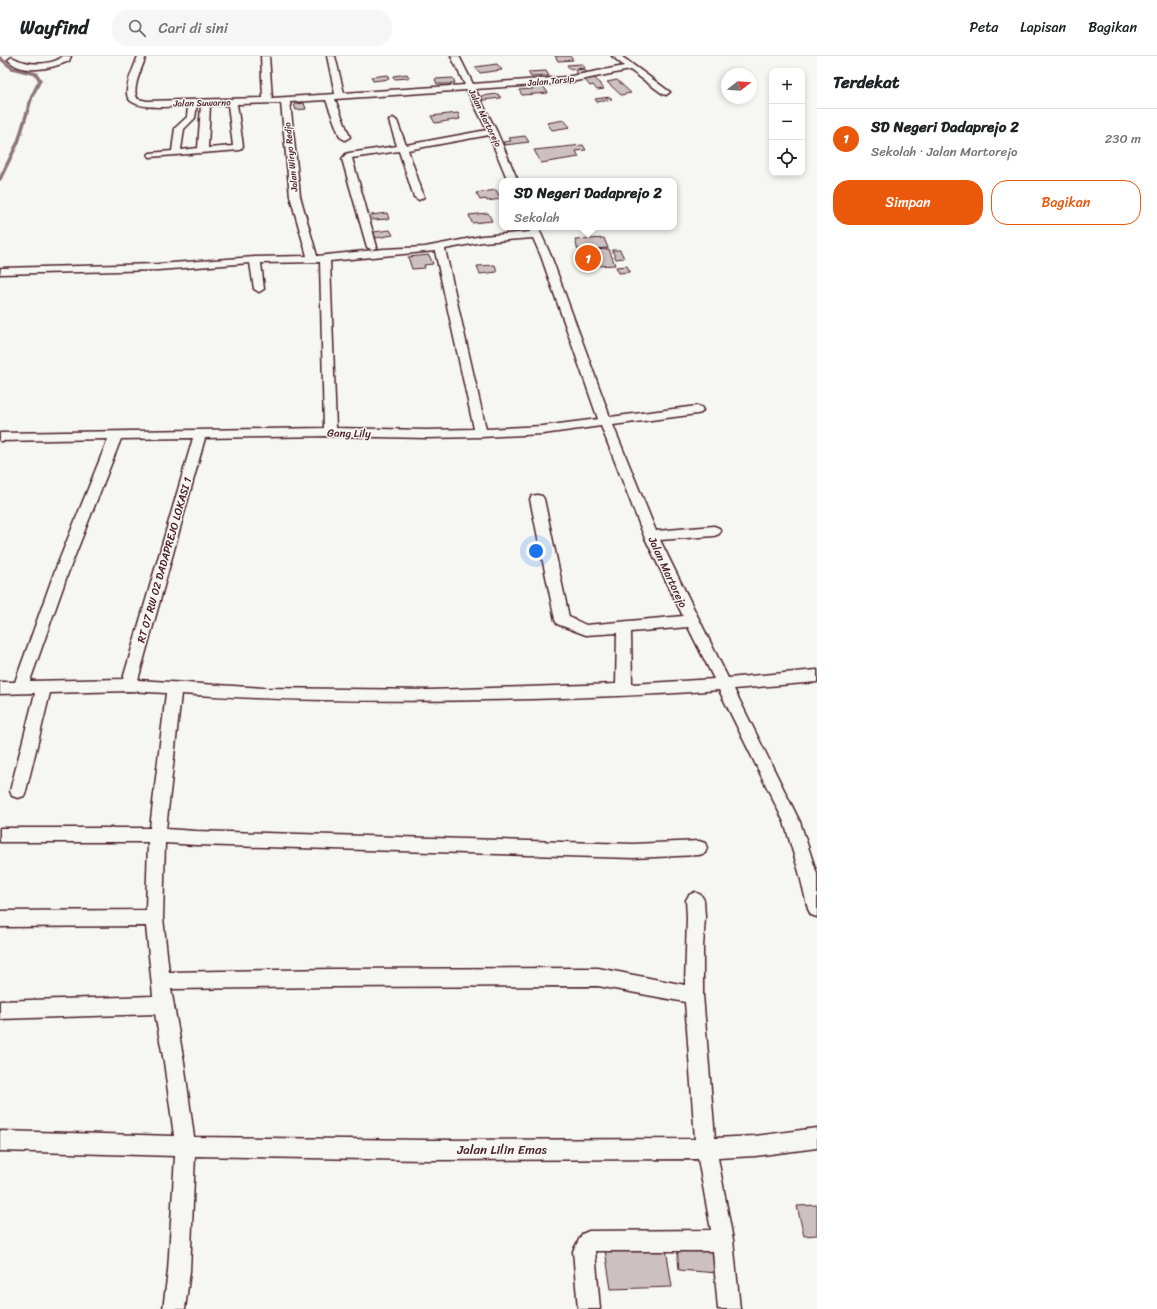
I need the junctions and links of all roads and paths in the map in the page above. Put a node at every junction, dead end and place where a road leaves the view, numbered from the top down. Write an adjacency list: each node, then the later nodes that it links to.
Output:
1 (67, 56): 7 (street)
2 (142, 56): 17 (street, Jalan Suwarno)
3 (265, 56): 14 (street)
4 (331, 56): 11 (street)
5 (455, 56): 9 (street, Jalan Martorejo)
6 (616, 56): 8 (street)
7 (12, 60)
8 (632, 67): 9 (street, Jalan Tarsip); 10 (street)
9 (470, 87): 11 (street, Jalan Tarsip); 19 (street, Jalan Martorejo)
10 (666, 92)
11 (340, 95): 12 (street, Jalan Suwarno)
12 (330, 96): 13 (street, Jalan Suwarno); 20 (street)
13 (285, 100): 14 (street, Jalan Suwarno); 32 (street, Jalan Wiryo Redjo)
14 (268, 101): 15 (street, Jalan Suwarno)
15 (232, 102): 16 (street, Jalan Suwarno); 22 (street)
16 (206, 103): 17 (street, Jalan Suwarno); 22 (street)
17 (194, 104): 23 (street)
18 (393, 121): 21 (street)
19 (492, 132): 21 (street); 25 (street, Jalan Martorejo)
20 (344, 137)
21 (402, 148): 26 (street); 28 (street)
22 (204, 150): 23 (street)
23 (176, 153): 24 (street)
24 (153, 155)
25 (512, 178)
26 (419, 197)
27 (535, 231): 29 (street); 36 (street, Jalan Martorejo)
28 (372, 247)
29 (440, 248): 30 (street); 38 (street)
30 (325, 259): 32 (street); 37 (street)
31 (255, 260): 32 (street); 33 (street); 34 (street)
32 (313, 260)
33 (2, 271)
34 (259, 289)
35 (697, 410): 36 (street, Gang Lily)
36 (606, 422): 38 (street, Gang Lily); 44 (street, Jalan Martorejo)
37 (330, 432): 38 (street, Gang Lily); 39 (street, Gang Lily)
38 (481, 433)
39 (200, 434): 40 (street, Gang Lily); 48 (street, RT 07 RW 02 DADAPREJO LOKASI 1)
40 (116, 435): 41 (street, Gang Lily); 51 (street)
41 (0, 437)
42 (537, 499): 46 (street)
43 (714, 531): 44 (street)
44 (651, 536): 45 (street, Jalan Martorejo)
45 (692, 621): 46 (street); 49 (street, Jalan Martorejo)
46 (624, 628): 54 (street)
47 (817, 676): 49 (street)
48 (129, 685): 52 (street); 53 (street)
49 (723, 685): 54 (street); 59 (street, Jalan Martorejo)
50 (0, 688): 51 (street)
51 (20, 688): 52 (street)
52 (44, 688): 55 (street)
53 (174, 689): 54 (street); 57 (street)
54 (624, 689)
55 (18, 791)
56 (0, 835): 57 (street)
57 (157, 835): 58 (street); 62 (street)
58 (699, 848)
59 (812, 872): 61 (street, Jalan Martorejo)
60 (695, 900): 65 (street)
61 (817, 909)
62 (154, 918): 63 (street); 64 (street)
63 (0, 919)
64 (161, 981): 65 (street); 66 (street)
65 (694, 995): 71 (street)
66 (163, 1005): 67 (street); 70 (street)
67 (0, 1010)
68 (817, 1138): 71 (street, Jalan Lilin Emas)
69 (0, 1141): 70 (street, Jalan Lilin Emas)
70 (185, 1147): 71 (street, Jalan Lilin Emas); 73 (street)
71 (706, 1149): 72 (street)
72 (722, 1240): 74 (street); 75 (street)
73 (174, 1309)
74 (589, 1309)
75 (729, 1309)

